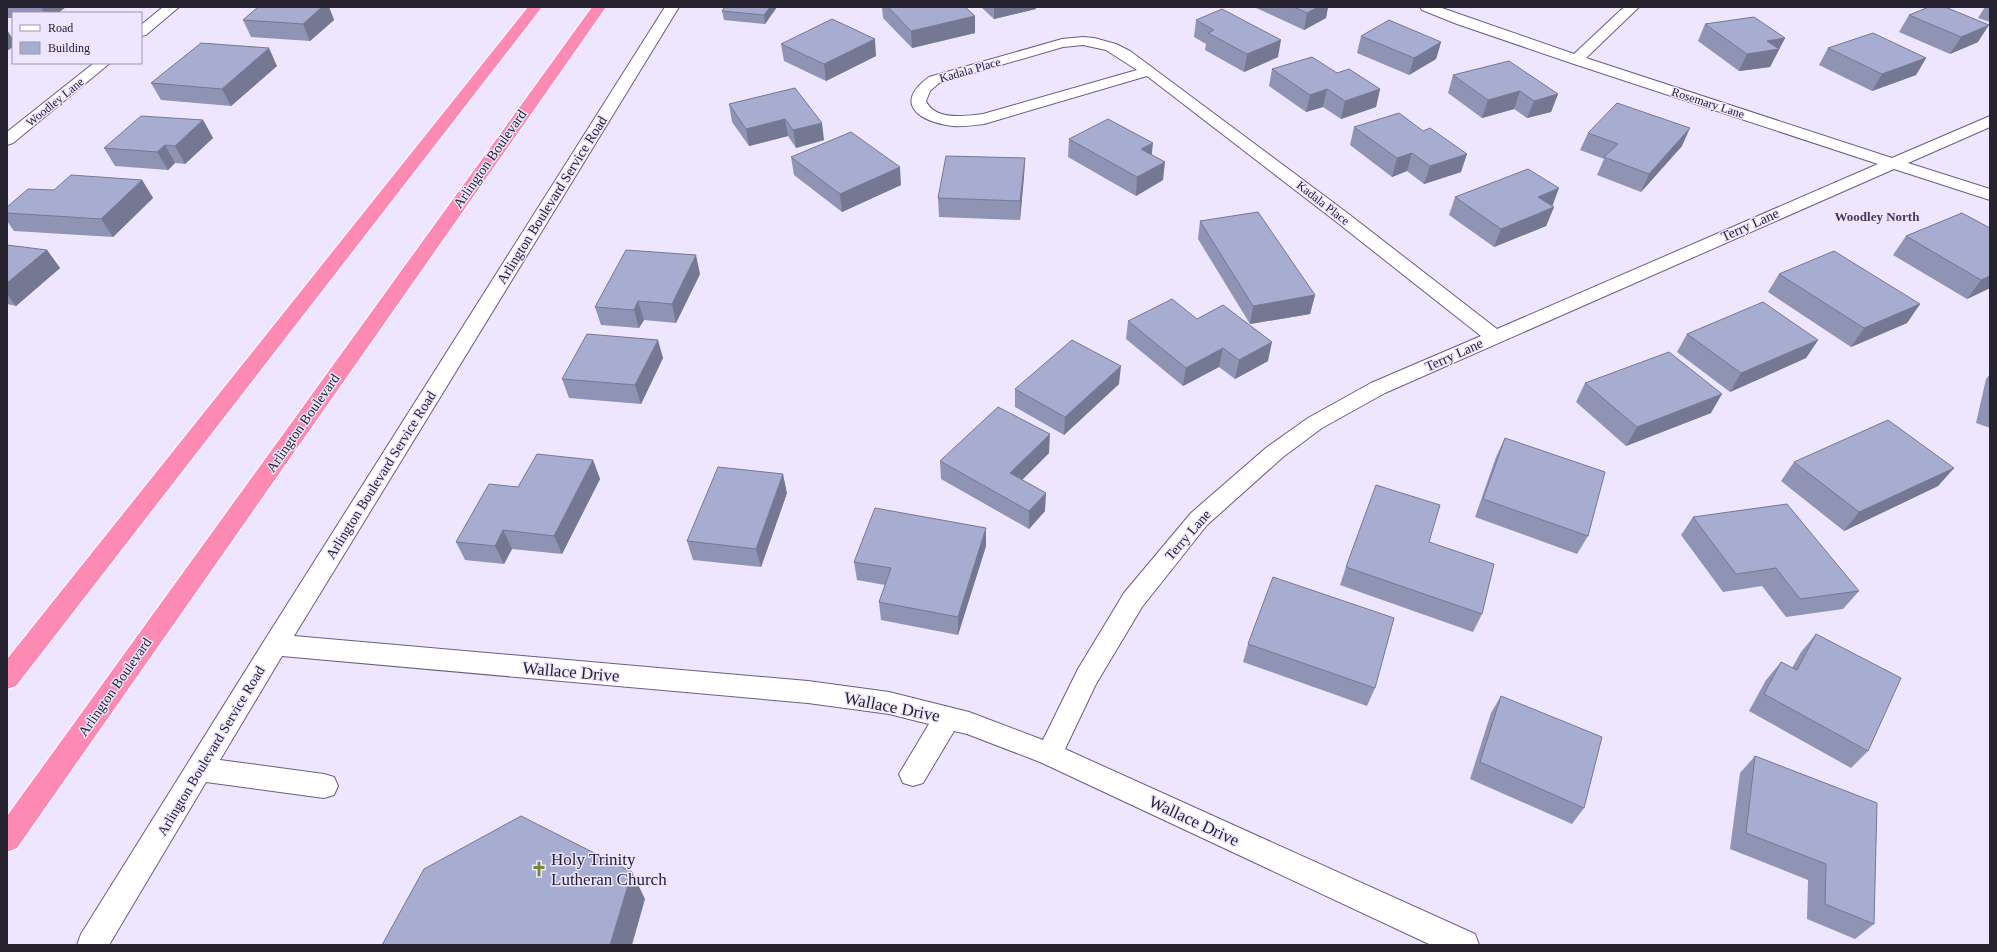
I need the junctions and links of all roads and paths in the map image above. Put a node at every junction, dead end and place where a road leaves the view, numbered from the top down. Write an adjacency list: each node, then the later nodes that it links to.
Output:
1 (172, 7): 7 (street)
2 (534, 7): 17 (highway)
3 (598, 7): 23 (highway, Arlington Boulevard)
4 (672, 7): 16 (street, Arlington Boulevard Service Road)
5 (1427, 7): 8 (street, Rosemary Lane)
6 (1632, 7): 8 (street)
7 (142, 31)
8 (1576, 60): 13 (street, Rosemary Lane)
9 (102, 64): 12 (street, Woodley Lane)
10 (1149, 71): 10 (street, Kadala Place); 15 (street, Kadala Place)
11 (1990, 121): 13 (street, Terry Lane)
12 (7, 140)
13 (1892, 164): 14 (street, Rosemary Lane); 15 (street, Terry Lane)
14 (1990, 195)
15 (1495, 337): 19 (street, Terry Lane)
16 (275, 645): 18 (street, Wallace Drive); 20 (street, Arlington Boulevard Service Road)
17 (7, 678)
18 (946, 718): 19 (street, Wallace Drive); 21 (street)
19 (1049, 754): 25 (street, Wallace Drive)
20 (199, 769): 22 (street); 24 (street, Arlington Boulevard Service Road)
21 (913, 774)
22 (324, 786)
23 (7, 840)
24 (92, 945)
25 (1464, 945)

